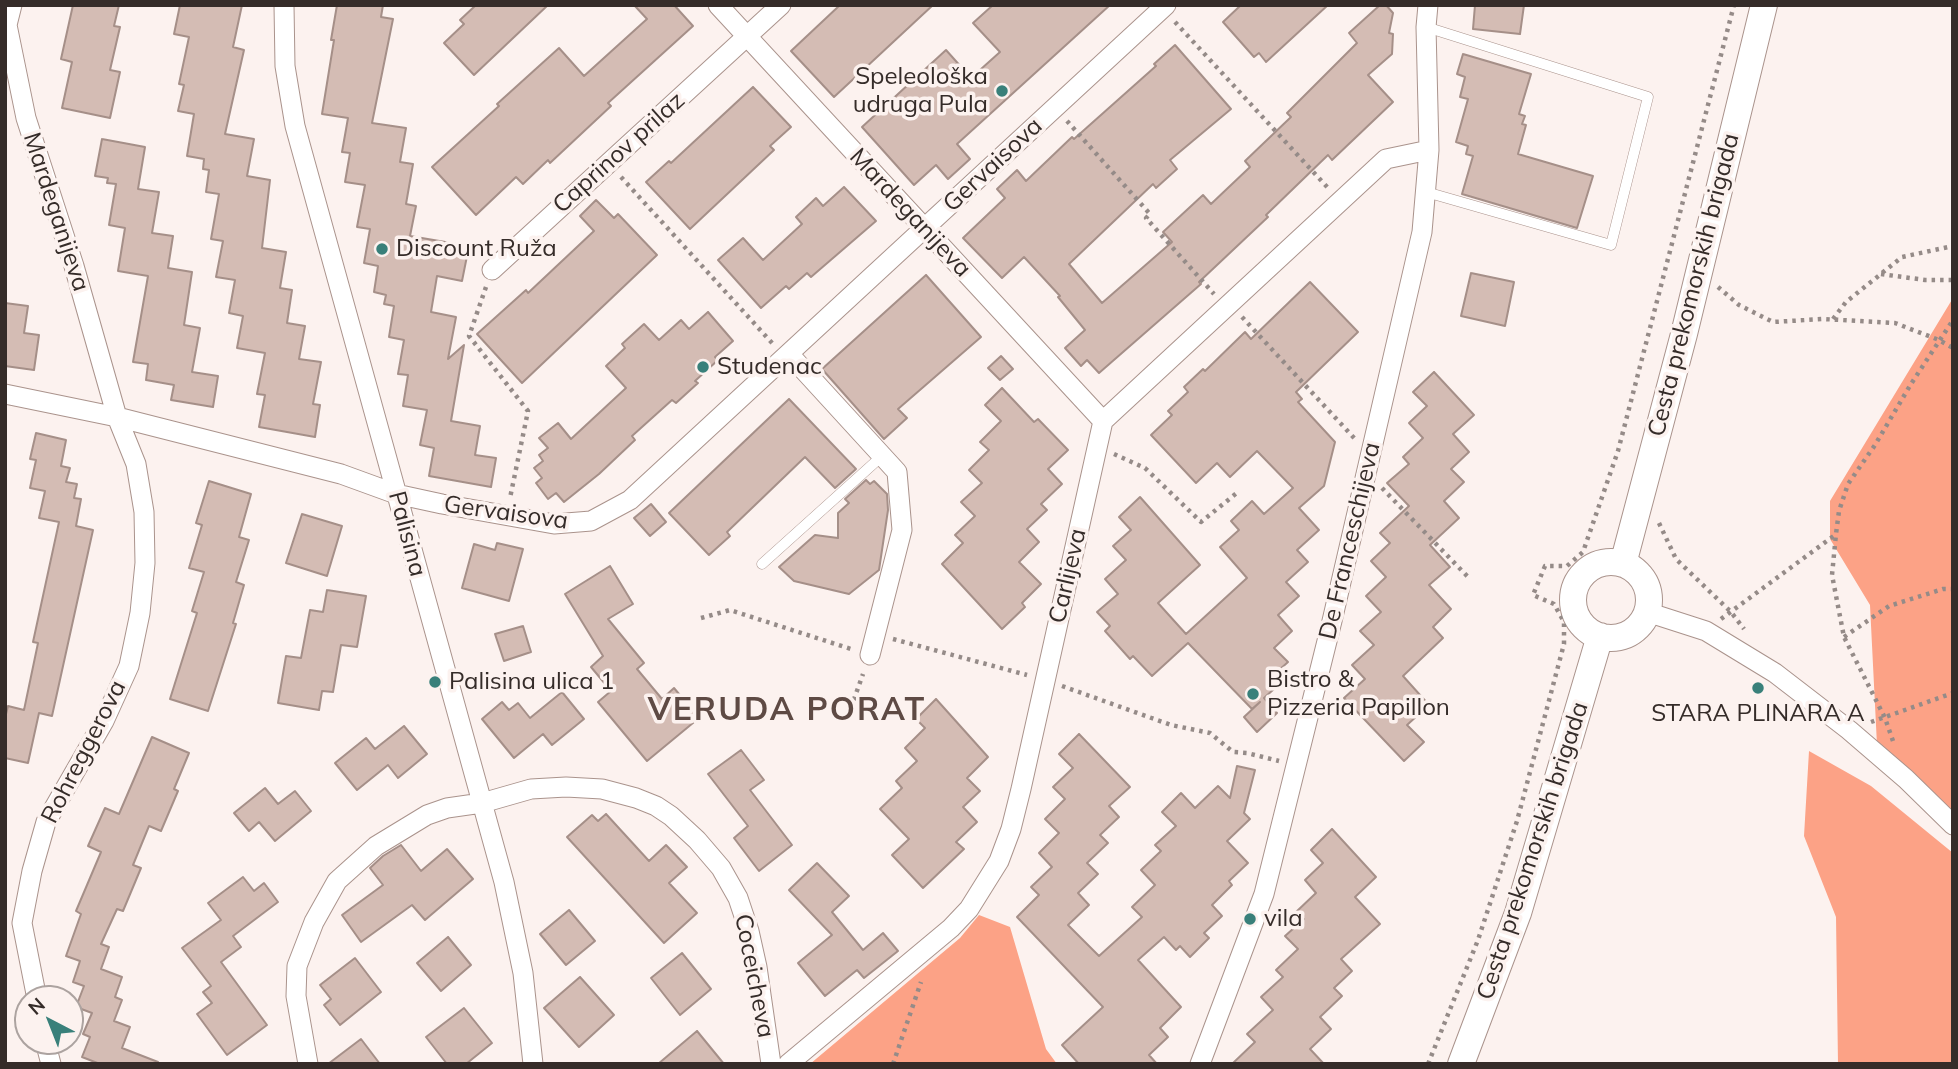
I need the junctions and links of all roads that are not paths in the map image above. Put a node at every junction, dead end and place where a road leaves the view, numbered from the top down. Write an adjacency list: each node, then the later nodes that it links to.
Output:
1 (12, 5): 16 (street, Mardeganijeva)
2 (284, 5): 19 (street, Palisina)
3 (718, 5): 9 (street, Mardeganijeva)
4 (781, 5): 9 (street, Caprinov prilaz)
5 (1428, 5): 8 (street, De Franceschijeva)
6 (1764, 5): 21 (main road, Cesta prekomorskih brigada)
7 (1164, 7): 12 (street, Gervaisova)
8 (1426, 27): 10 (street, De Franceschijeva); 11 (lane)
9 (747, 37): 12 (street, Mardeganijeva); 13 (street, Caprinov prilaz)
10 (1429, 150): 11 (street, De Franceschijeva); 17 (street)
11 (1426, 192): 34 (street, De Franceschijeva)
12 (924, 228): 14 (street, Gervaisova); 17 (street, Mardeganijeva)
13 (492, 270)
14 (787, 355): 18 (street); 19 (street, Gervaisova)
15 (5, 394): 16 (street, Gervaisova)
16 (117, 417): 19 (street, Gervaisova); 27 (street, Rohreggerova)
17 (1103, 421): 33 (street, Carlijeva)
18 (882, 456): 20 (lane); 24 (street)
19 (397, 494): 25 (street, Palisina)
20 (762, 564)
21 (1623, 564): 22 (main road); 23 (main road)
22 (1647, 612): 23 (main road); 26 (street)
23 (1600, 636): 35 (main road, Cesta prekomorskih brigada)
24 (870, 655)
25 (482, 803): 30 (street, Coceicheva); 31 (street, Palisina); 32 (street, Coceicheva)
26 (1953, 825)
27 (22, 923): 28 (street); 29 (street, Rohreggerova)
28 (5, 938)
29 (34, 985)
30 (308, 1064)
31 (533, 1064)
32 (771, 1064)
33 (788, 1064)
34 (1200, 1064)
35 (1461, 1064)

